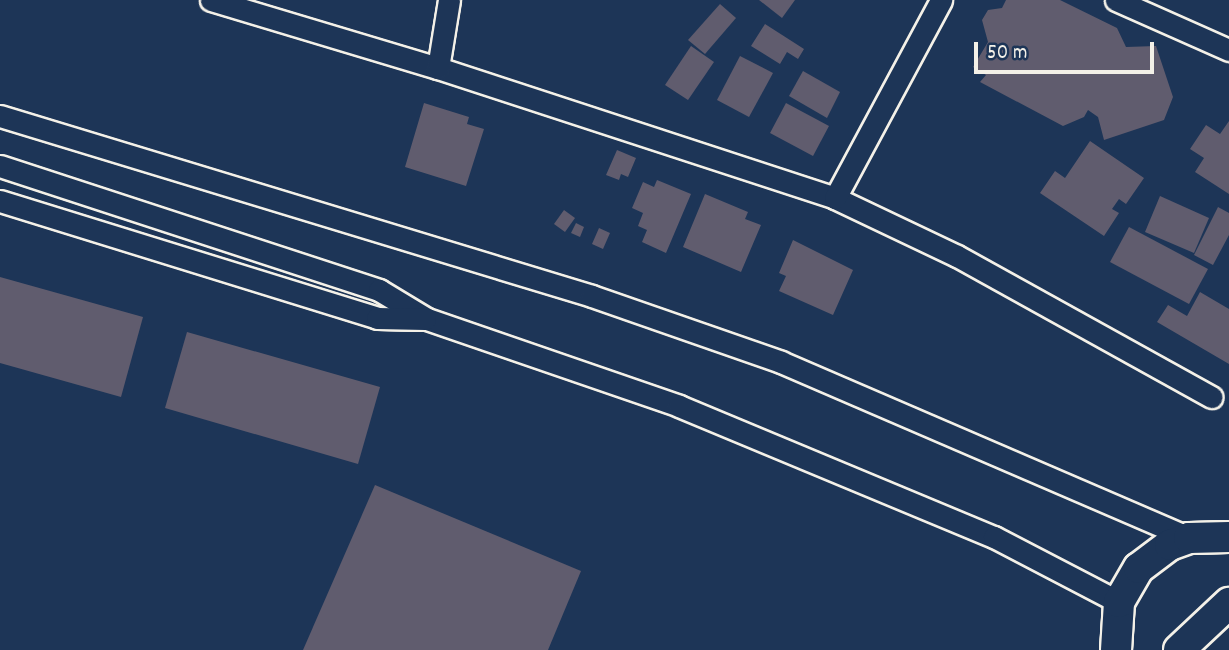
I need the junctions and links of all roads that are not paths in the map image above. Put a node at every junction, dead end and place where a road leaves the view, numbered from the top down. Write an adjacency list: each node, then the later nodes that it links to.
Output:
1 (211, 0): 6 (street)
2 (449, 0): 6 (street)
3 (941, 0): 9 (street)
4 (1116, 0): 5 (street)
5 (1229, 50)
6 (438, 68): 9 (street)
7 (0, 116): 14 (street)
8 (0, 166): 11 (street)
9 (835, 198): 12 (street)
10 (0, 201): 11 (street)
11 (427, 319): 15 (street)
12 (1212, 397)
13 (1229, 537): 14 (street)
14 (1189, 538): 15 (street)
15 (1119, 602): 17 (street)
16 (1229, 603): 18 (street)
17 (1113, 647)
18 (1179, 650)

